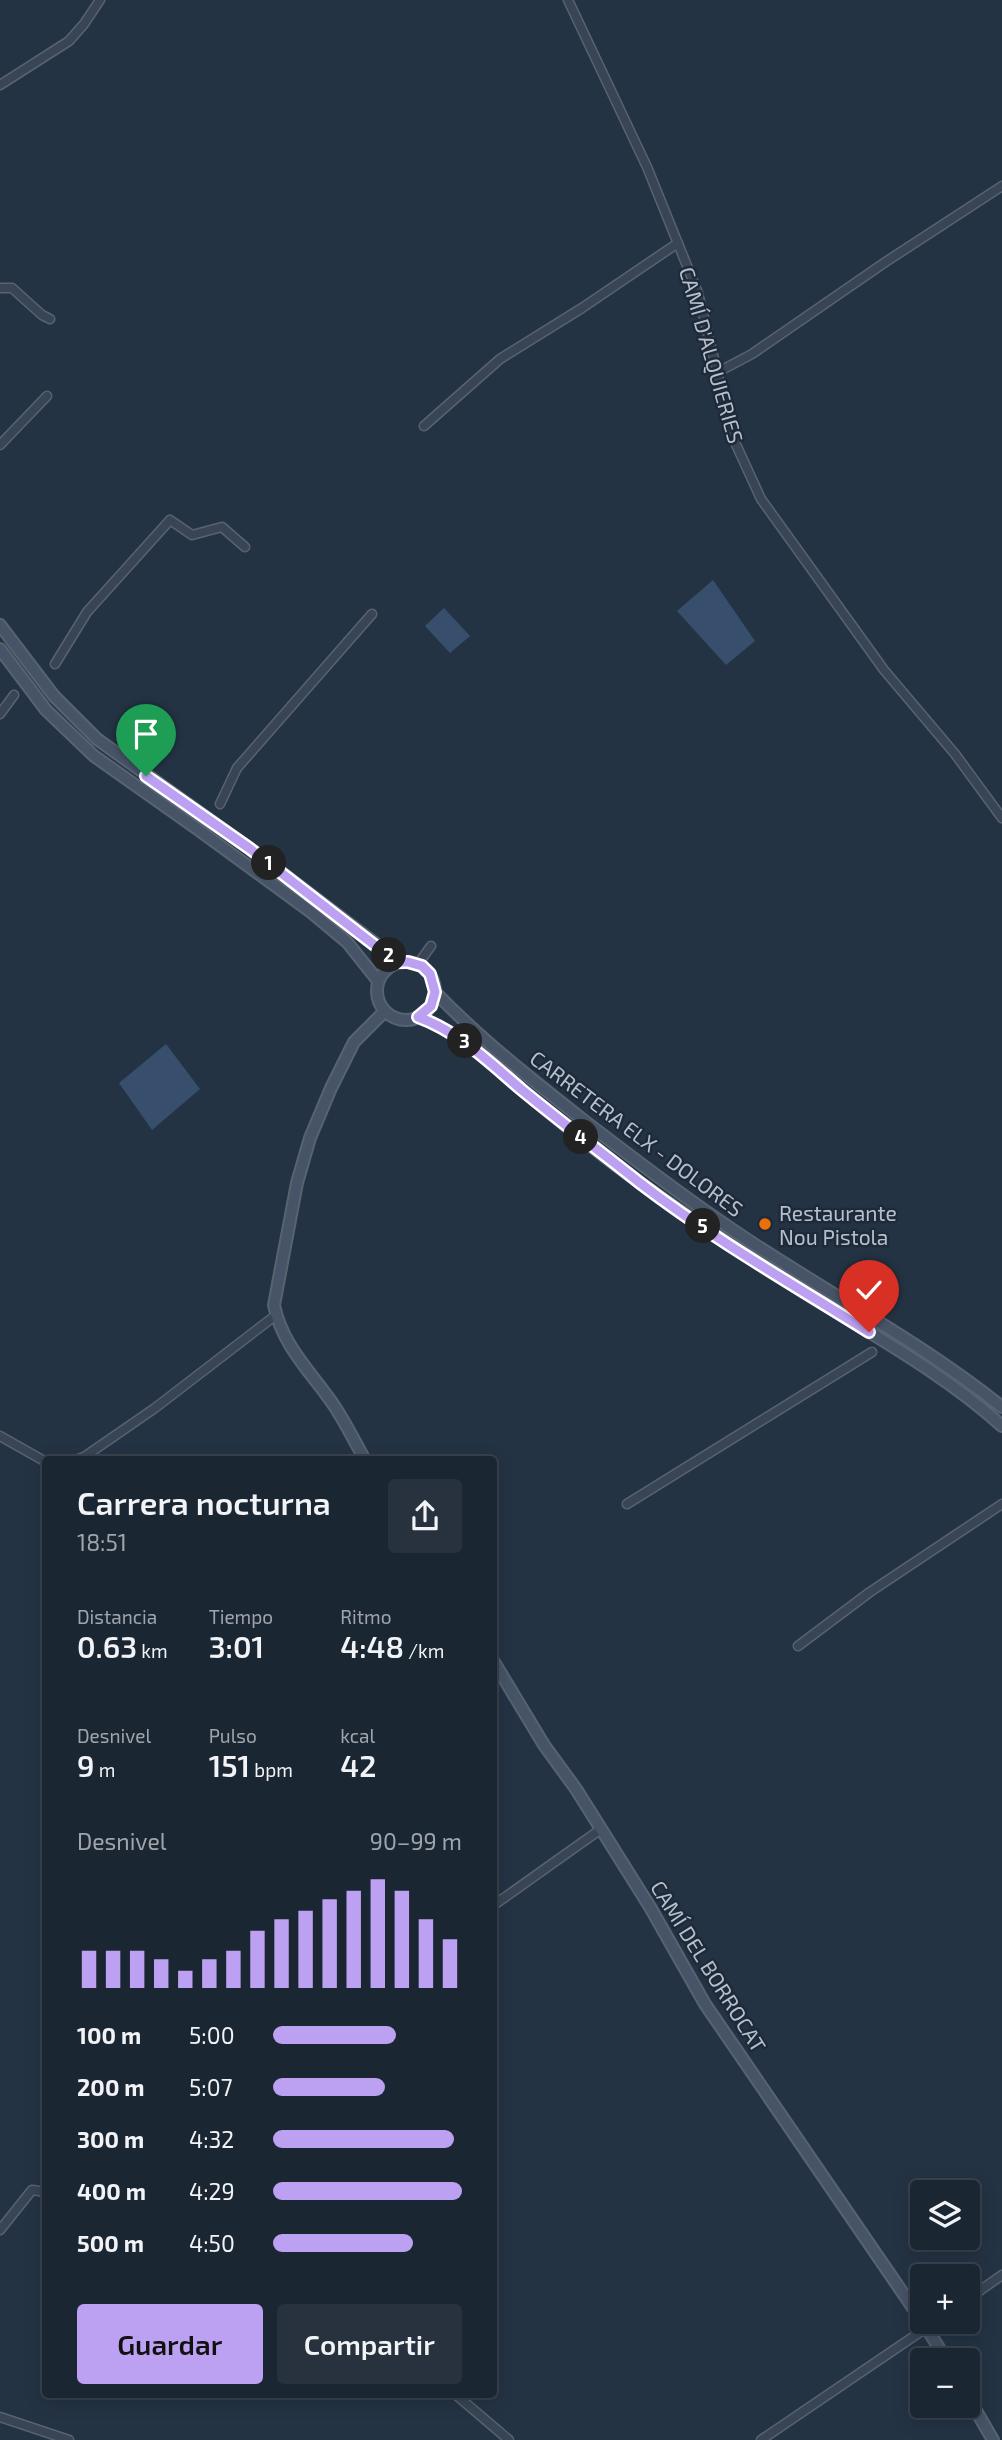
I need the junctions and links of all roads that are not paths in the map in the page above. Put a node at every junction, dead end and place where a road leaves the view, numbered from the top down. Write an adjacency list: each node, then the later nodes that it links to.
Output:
1 (568, 0): 5 (street, CAMÍ D'ALQUIERIES)
2 (96, 2): 3 (street)
3 (0, 85)
4 (1002, 186): 8 (street)
5 (678, 243): 8 (street, CAMÍ D'ALQUIERIES); 10 (street)
6 (0, 288): 7 (street)
7 (50, 319)
8 (718, 372): 20 (street, CAMÍ D'ALQUIERIES)
9 (47, 396): 11 (street)
10 (424, 426)
11 (0, 445)
12 (245, 547): 16 (street)
13 (372, 614): 19 (street)
14 (0, 625): 22 (main road)
15 (0, 649): 24 (main road)
16 (55, 664)
17 (14, 695): 18 (street)
18 (0, 714)
19 (219, 804)
20 (1002, 818)
21 (431, 946): 23 (street)
22 (400, 962): 23 (main road); 24 (main road)
23 (418, 964): 25 (main road)
24 (378, 981): 26 (main road)
25 (435, 992): 27 (main road); 30 (main road, CARRETERA ELX - DOLORES)
26 (385, 1011): 27 (main road); 28 (main road)
27 (418, 1017): 31 (main road, CARRETERA ELX - DOLORES)
28 (276, 1315): 33 (street); 34 (main road)
29 (872, 1352): 36 (street)
30 (1002, 1407)
31 (1002, 1426)
32 (0, 1436): 35 (street)
33 (85, 1456)
34 (363, 1456)
35 (42, 1460)
36 (627, 1504)
37 (1002, 1504): 38 (street)
38 (798, 1646)
39 (497, 1667): 40 (main road, CAMÍ DEL BORROCAT)
40 (601, 1829): 41 (street); 46 (main road, CAMÍ DEL BORROCAT)
41 (497, 1903)
42 (42, 2191): 43 (street)
43 (0, 2231)
44 (1002, 2275): 45 (street)
45 (980, 2291)
46 (910, 2299)
47 (911, 2334): 53 (street)
48 (460, 2398): 52 (street)
49 (0, 2417): 51 (street)
50 (980, 2418): 54 (main road)
51 (69, 2440)
52 (509, 2440)
53 (761, 2440)
54 (993, 2440)

